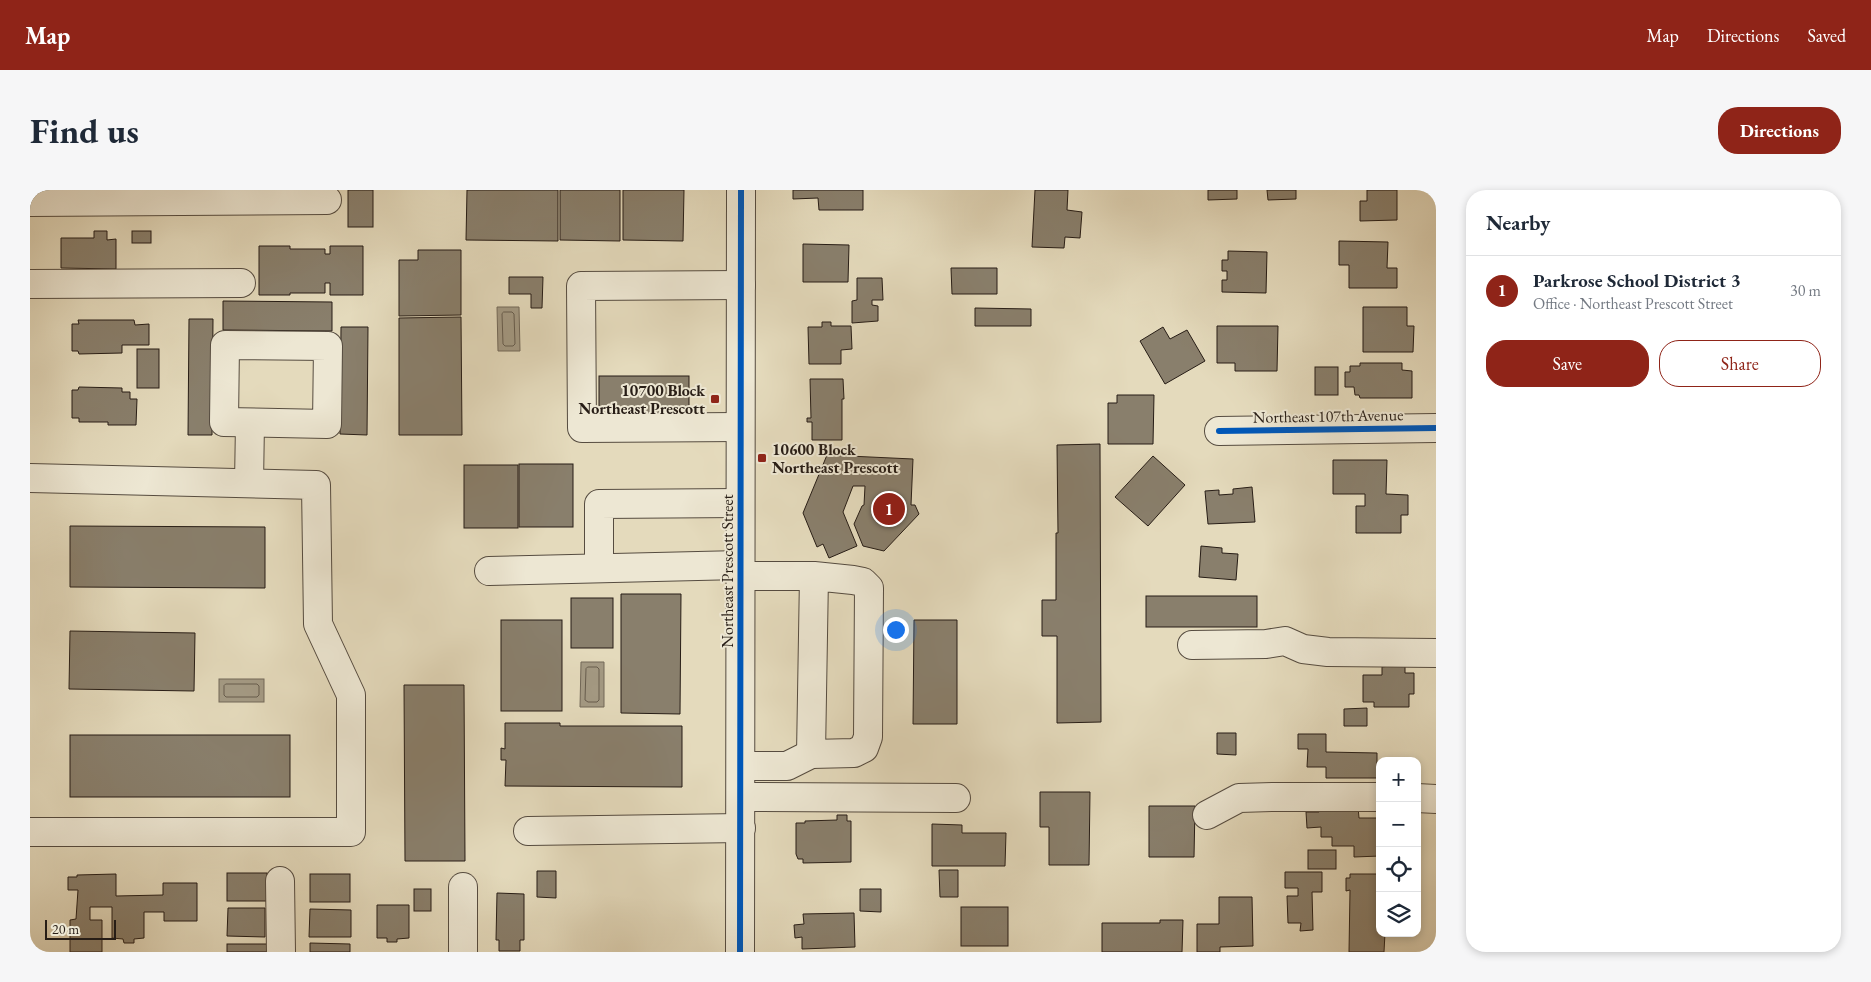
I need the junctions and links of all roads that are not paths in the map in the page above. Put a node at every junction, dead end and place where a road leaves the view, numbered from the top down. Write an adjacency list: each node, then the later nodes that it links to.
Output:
1 (741, 190): 6 (street, Northeast Prescott Street)
2 (327, 200): 3 (street)
3 (30, 202)
4 (240, 283): 5 (street)
5 (30, 284)
6 (741, 285): 8 (street, Northeast Prescott Street); 8 (street)
7 (250, 423): 7 (street); 12 (street)
8 (740, 427): 13 (street, Northeast Prescott Street)
9 (1436, 428): 10 (street, Northeast 107th Avenue)
10 (1219, 431)
11 (30, 478): 12 (street)
12 (249, 483): 30 (street)
13 (740, 503): 14 (street); 15 (street, Northeast Prescott Street)
14 (599, 568): 15 (street); 16 (street)
15 (740, 570): 17 (street); 21 (street, Northeast Prescott Street)
16 (489, 571)
17 (814, 576): 20 (street); 20 (street)
18 (1192, 645): 19 (street)
19 (1436, 653)
20 (811, 754): 21 (street)
21 (741, 766): 22 (street, Northeast Prescott Street)
22 (741, 797): 24 (street); 28 (street, Northeast Prescott Street)
23 (1376, 797): 27 (street)
24 (956, 798)
25 (1421, 798): 26 (street)
26 (1436, 799)
27 (1207, 815)
28 (741, 828): 29 (street); 35 (street, Northeast Prescott Street)
29 (528, 831)
30 (30, 832)
31 (280, 881): 33 (street)
32 (463, 887): 34 (street)
33 (281, 952)
34 (463, 952)
35 (740, 952)

